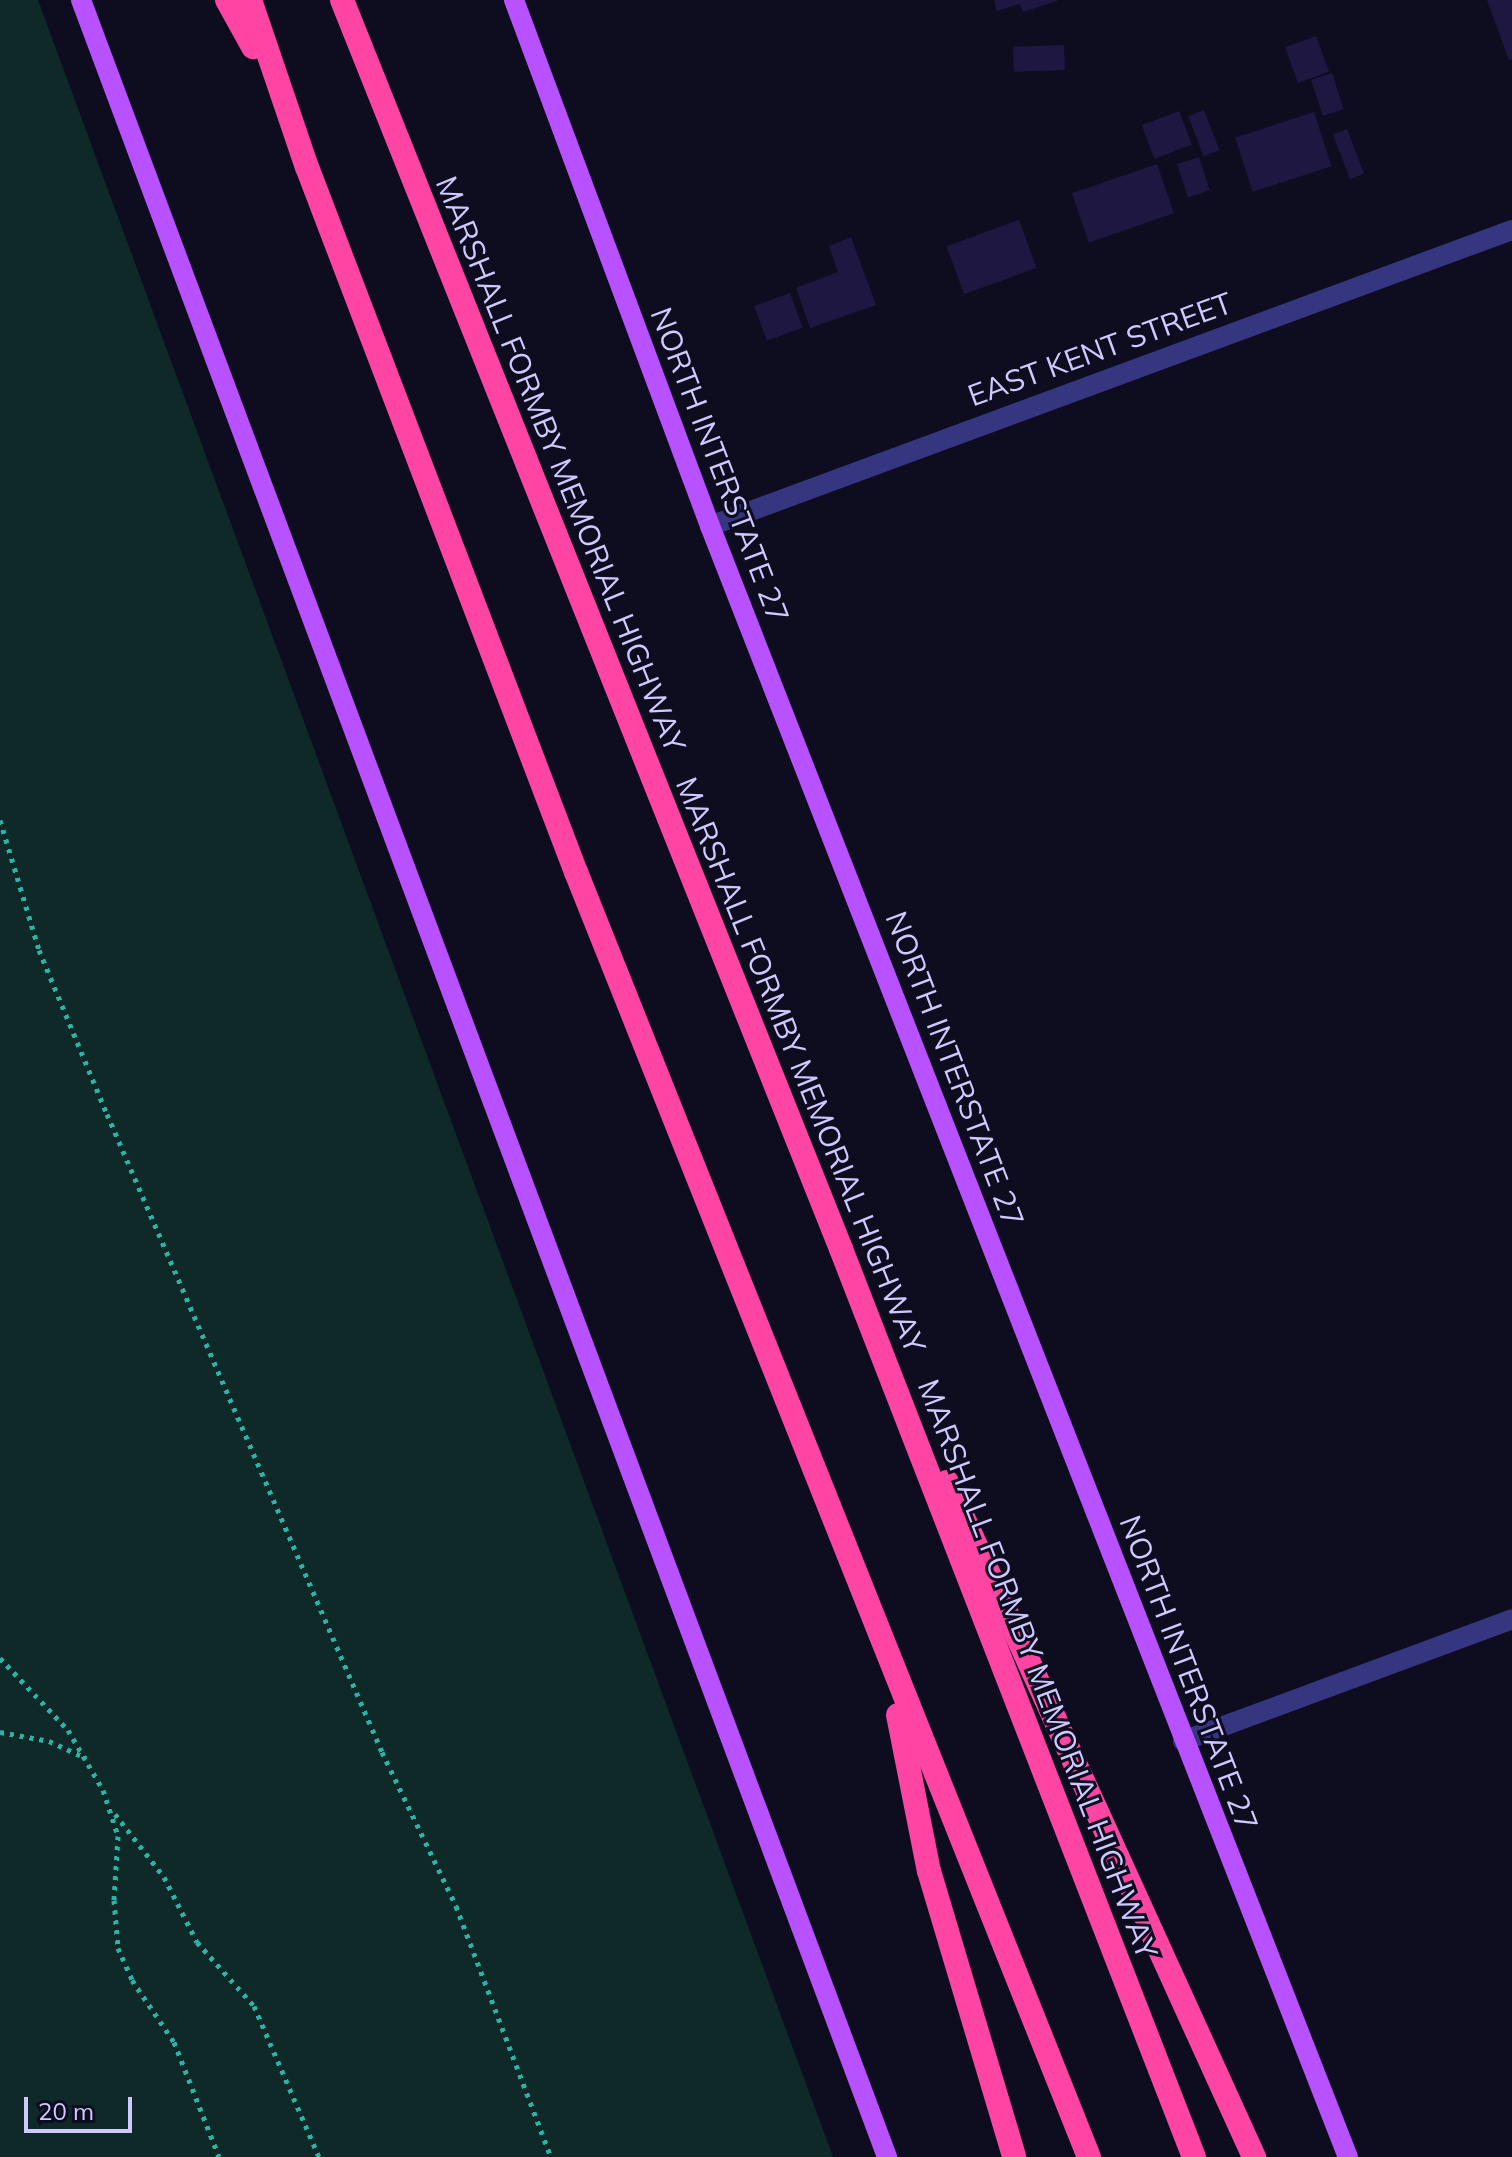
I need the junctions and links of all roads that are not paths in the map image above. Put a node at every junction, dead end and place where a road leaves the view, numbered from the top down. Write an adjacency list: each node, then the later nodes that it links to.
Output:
1 (81, 0): 13 (main road)
2 (227, 0): 6 (highway)
3 (250, 0): 6 (highway)
4 (342, 0): 9 (highway, MARSHALL FORMBY MEMORIAL HIGHWAY)
5 (514, 0): 8 (main road, NORTH INTERSTATE 27)
6 (283, 102): 11 (highway)
7 (1512, 230): 8 (street, EAST KENT STREET)
8 (710, 526): 12 (main road, NORTH INTERSTATE 27)
9 (841, 1249): 16 (highway, MARSHALL FORMBY MEMORIAL HIGHWAY); 17 (highway)
10 (1512, 1619): 12 (street)
11 (886, 1654): 14 (highway); 15 (highway)
12 (1183, 1741): 18 (main road, NORTH INTERSTATE 27)
13 (887, 2157)
14 (1014, 2157)
15 (1089, 2157)
16 (1194, 2157)
17 (1254, 2157)
18 (1348, 2157)

